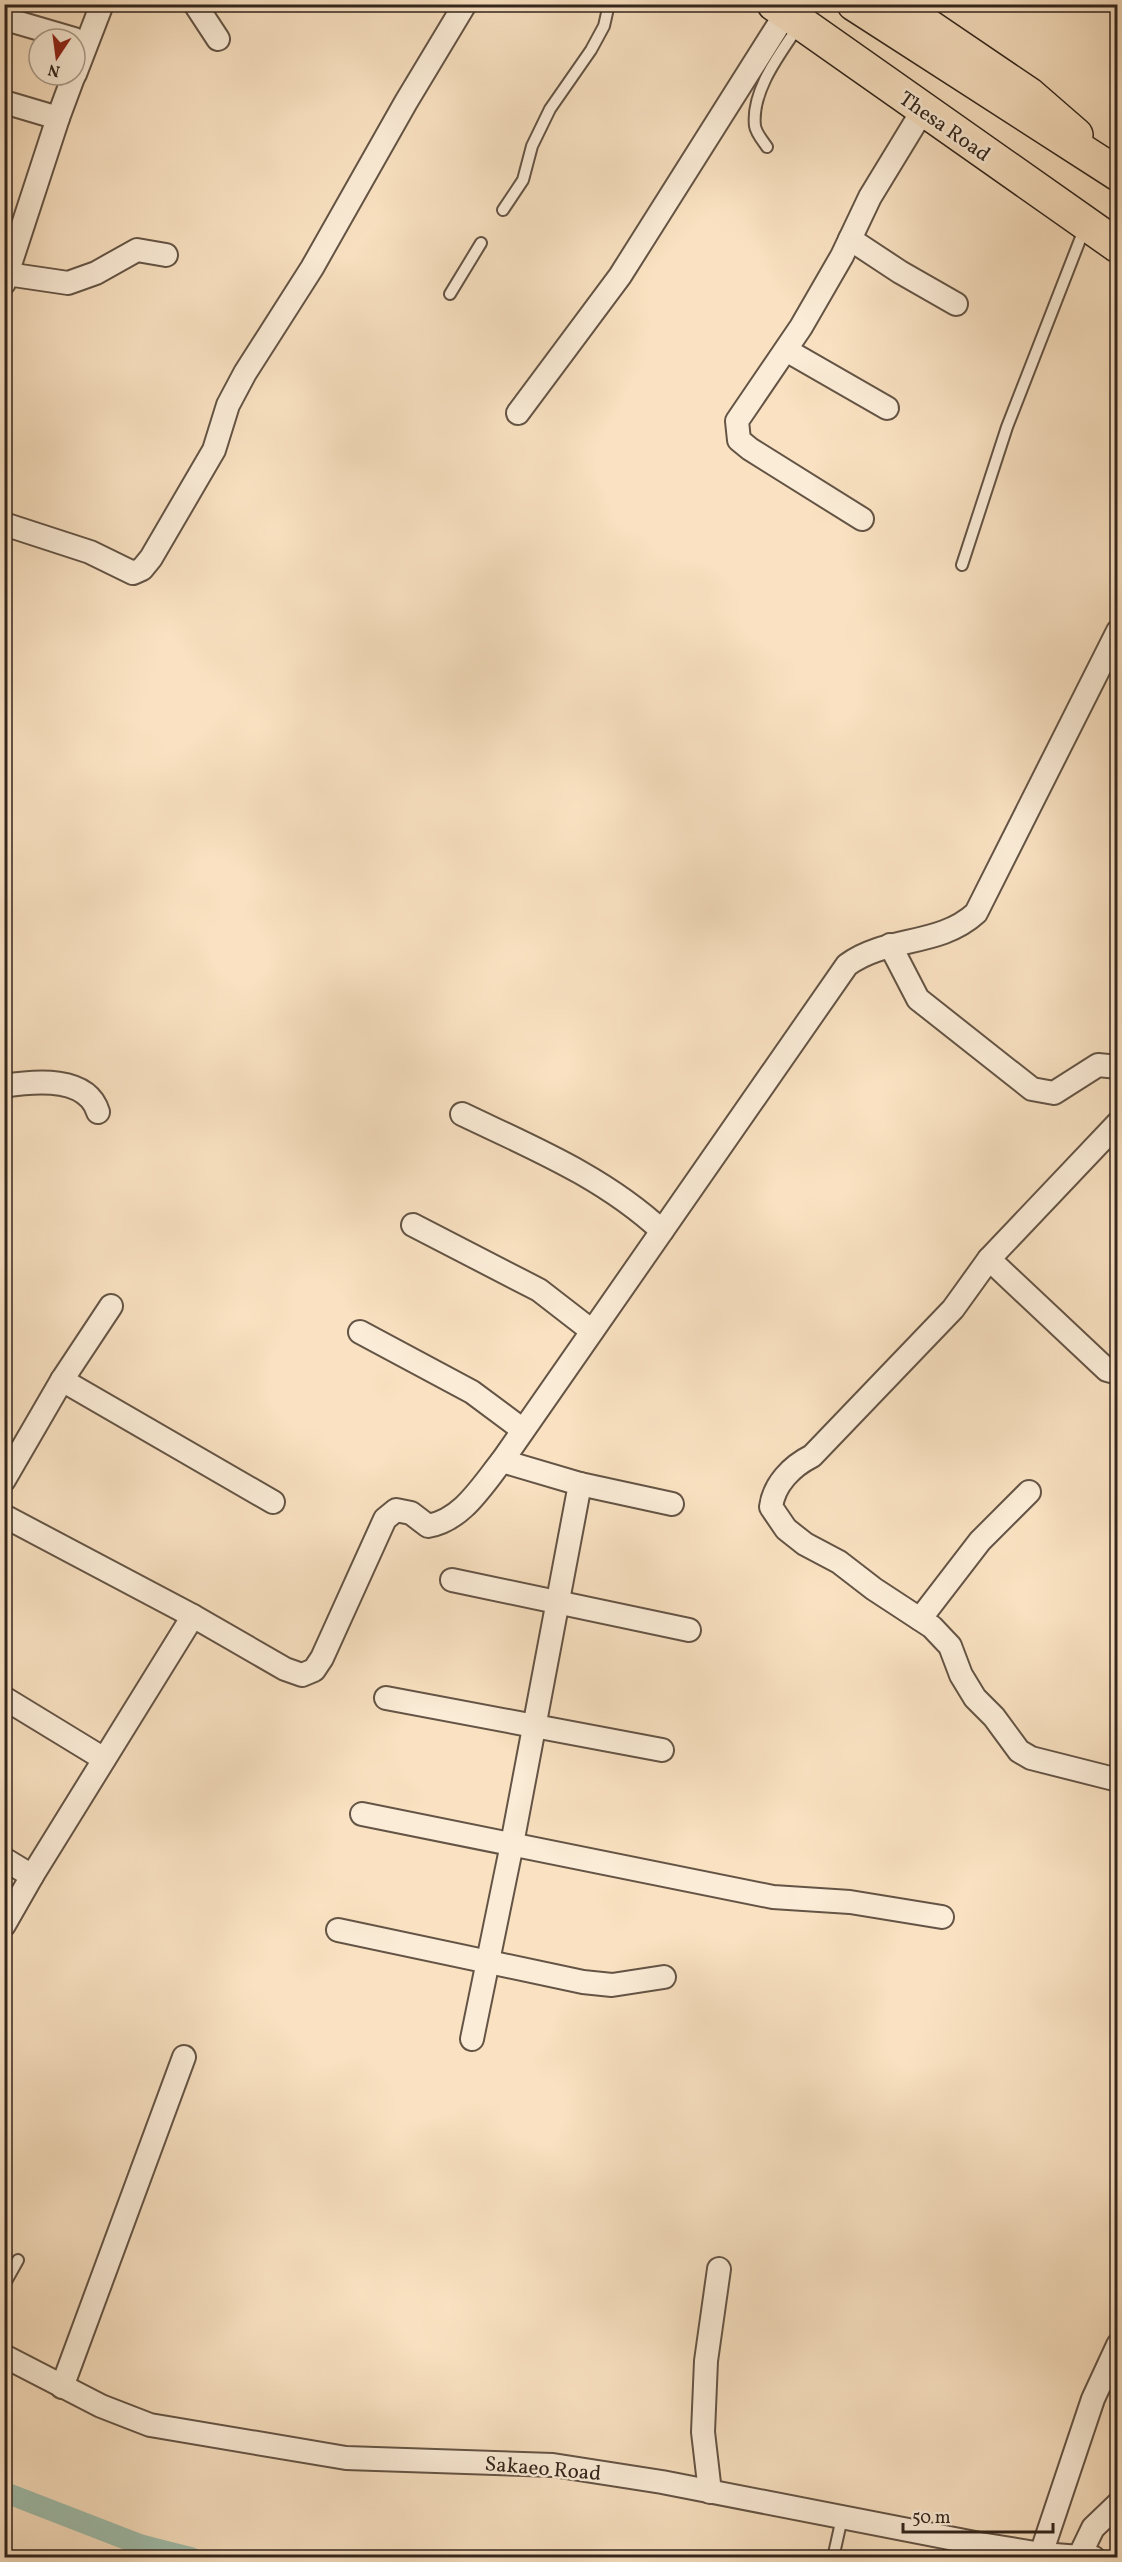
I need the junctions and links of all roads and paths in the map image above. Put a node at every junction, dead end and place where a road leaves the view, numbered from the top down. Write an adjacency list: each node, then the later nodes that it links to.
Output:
1 (102, 4): 10 (street)
2 (195, 4): 11 (street)
3 (465, 4): 31 (street)
4 (609, 4): 18 (lane)
5 (854, 4): 17 (main road)
6 (896, 4): 17 (main road)
7 (786, 14): 14 (main road, Thesa Road); 16 (lane); 29 (street)
8 (9, 20): 9 (street)
9 (34, 27)
10 (87, 27)
11 (218, 39)
12 (70, 87): 15 (street)
13 (4, 102): 15 (street)
14 (923, 110): 19 (main road, Thesa Road); 20 (street)
15 (57, 118): 24 (street)
16 (767, 147)
17 (1118, 172)
18 (503, 210)
19 (1086, 224): 22 (main road, Thesa Road); 32 (lane)
20 (850, 239): 26 (street); 27 (street)
21 (481, 243): 25 (lane)
22 (1118, 246)
23 (166, 255): 24 (street)
24 (6, 278)
25 (450, 294)
26 (956, 304)
27 (786, 350): 28 (street); 30 (street)
28 (887, 408)
29 (518, 412)
30 (862, 519)
31 (4, 524)
32 (962, 565)
33 (1118, 631): 34 (street)
34 (890, 945): 35 (street); 41 (street)
35 (1118, 1067)
36 (4, 1086): 37 (street)
37 (98, 1113)
38 (462, 1114): 41 (street)
39 (1118, 1123): 42 (street)
40 (413, 1225): 44 (street)
41 (662, 1231): 44 (street)
42 (988, 1259): 46 (street); 60 (street)
43 (111, 1306): 47 (street)
44 (592, 1331): 48 (street)
45 (360, 1332): 48 (street)
46 (1118, 1373)
47 (62, 1380): 49 (street); 54 (street)
48 (523, 1431): 50 (street)
49 (13, 1440): 51 (street)
50 (502, 1461): 52 (street); 59 (street)
51 (4, 1480)
52 (580, 1484): 55 (street); 58 (street)
53 (1029, 1492): 60 (street)
54 (273, 1502)
55 (672, 1504)
56 (4, 1516): 59 (street)
57 (452, 1580): 58 (street)
58 (558, 1601): 61 (street); 64 (street)
59 (193, 1616): 66 (street)
60 (920, 1619): 67 (street)
61 (689, 1630)
62 (4, 1698): 66 (street)
63 (386, 1698): 64 (street)
64 (534, 1726): 65 (street); 69 (street)
65 (662, 1750)
66 (104, 1759): 71 (street)
67 (1118, 1780)
68 (362, 1814): 69 (street)
69 (512, 1844): 72 (street); 75 (street)
70 (4, 1859): 71 (street)
71 (32, 1876): 73 (street)
72 (942, 1917)
73 (4, 1925)
74 (338, 1930): 75 (street)
75 (489, 1961): 76 (street); 77 (street)
76 (664, 1977)
77 (472, 2039)
78 (184, 2057): 84 (street)
79 (18, 2260): 81 (lane)
80 (719, 2269): 85 (street)
81 (4, 2285)
82 (1118, 2345): 89 (street)
83 (4, 2355): 84 (street, Sakaeo Road)
84 (62, 2387): 85 (street, Sakaeo Road)
85 (710, 2492): 87 (street, Sakaeo Road)
86 (1118, 2504): 90 (street)
87 (842, 2518): 88 (street, Sakaeo Road); 91 (lane)
88 (978, 2551): 89 (street, Sakaeo Road)
89 (1041, 2554): 90 (street, Sakaeo Road)
90 (1086, 2557)
91 (833, 2558)

